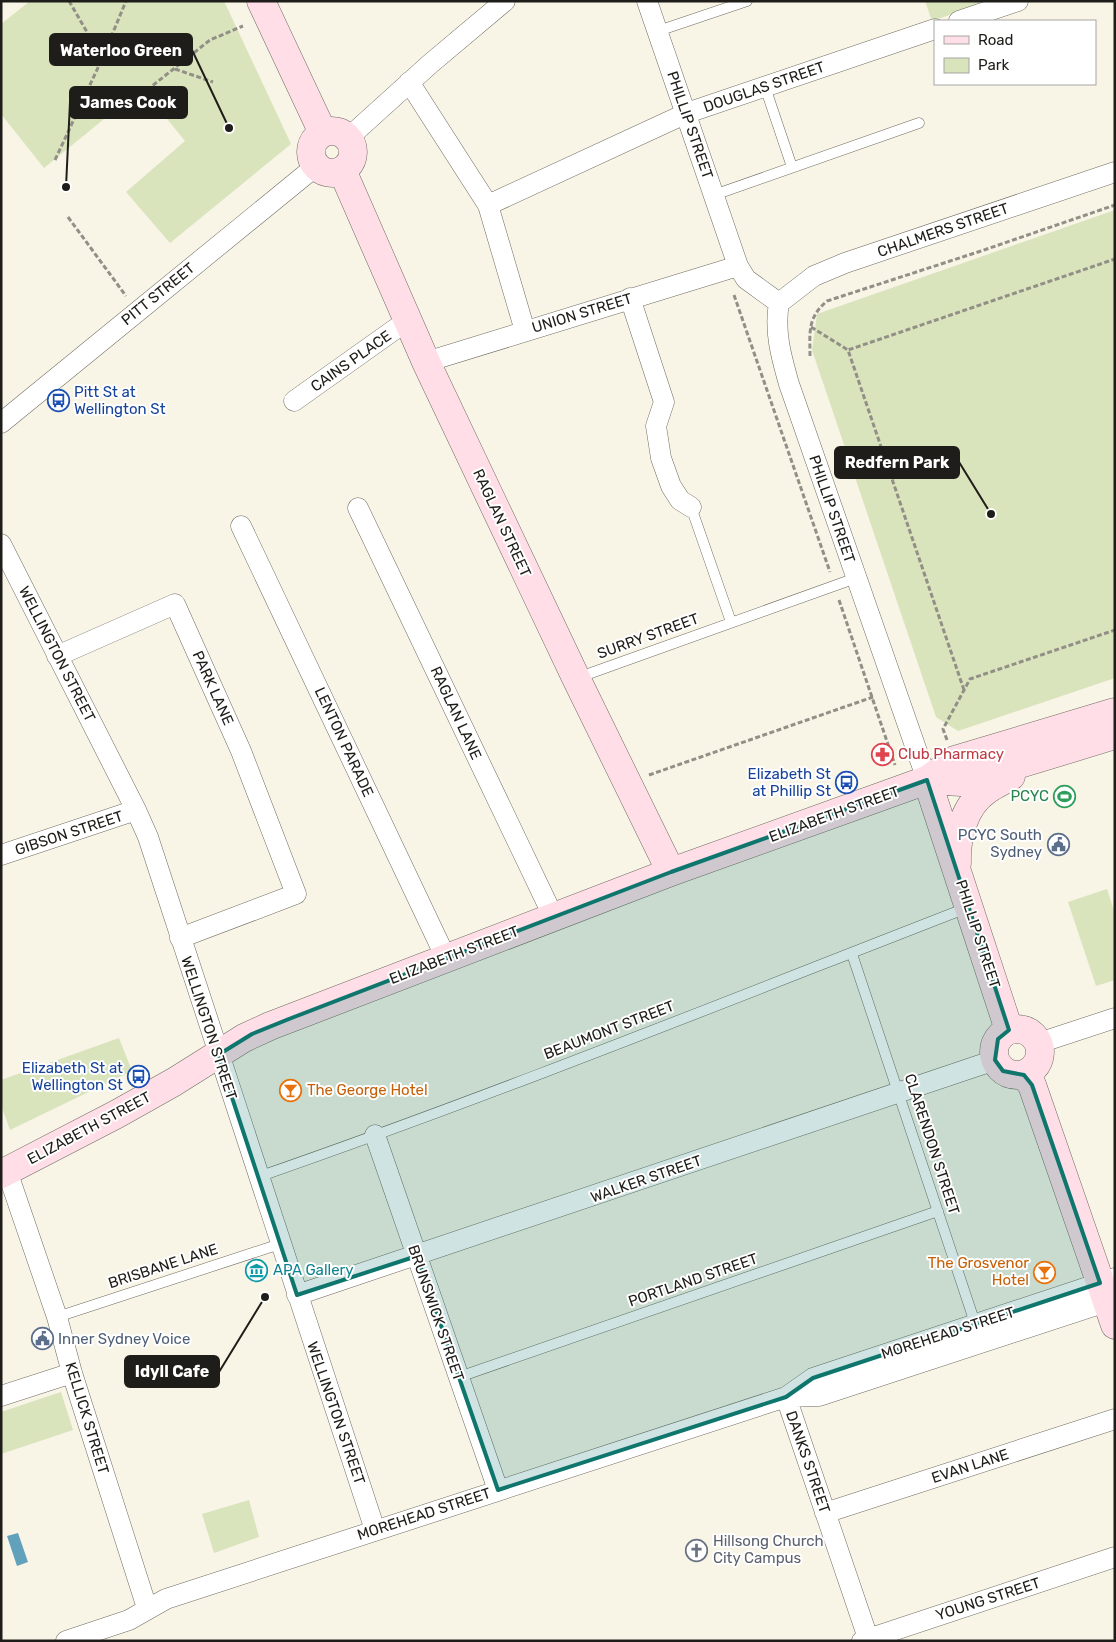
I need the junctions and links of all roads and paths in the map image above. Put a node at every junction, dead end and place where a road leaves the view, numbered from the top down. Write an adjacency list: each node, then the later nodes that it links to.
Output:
1 (69, 1): 12 (path)
2 (126, 1): 12 (path)
3 (261, 1): 20 (street)
4 (505, 1): 15 (street)
5 (647, 1): 11 (street, PHILLIP STREET)
6 (747, 1): 11 (lane)
7 (1018, 1): 8 (street)
8 (962, 20)
9 (243, 26): 13 (path)
10 (934, 29): 16 (street, DOUGLAS STREET)
11 (658, 31): 18 (street, PHILLIP STREET)
12 (102, 59): 21 (path)
13 (174, 68): 14 (path); 17 (path)
14 (213, 82)
15 (408, 82): 20 (street); 28 (street)
16 (765, 87): 18 (street, DOUGLAS STREET); 23 (lane)
17 (147, 90)
18 (687, 114): 26 (street, PHILLIP STREET); 28 (street, DOUGLAS STREET)
19 (919, 123): 23 (lane)
20 (335, 136): 22 (street); 24 (street)
21 (55, 160)
22 (316, 166): 24 (street); 34 (street, PITT STREET)
23 (792, 168): 26 (lane)
24 (342, 170): 35 (street, RAGLAN STREET)
25 (1115, 172): 33 (street, CHALMERS STREET)
26 (714, 195): 31 (street, PHILLIP STREET)
27 (1115, 204): 36 (path)
28 (488, 205): 37 (street)
29 (68, 217): 34 (path)
30 (1115, 259): 38 (path)
31 (732, 268): 32 (street, UNION STREET); 33 (street, PHILLIP STREET); 48 (path, PHILLIP STREET)
32 (630, 298): 37 (street, UNION STREET); 43 (street)
33 (779, 303): 47 (street, PHILLIP STREET)
34 (137, 311): 42 (street, PITT STREET)
35 (408, 320): 40 (street, RAGLAN STREET); 41 (street, CAINS PLACE)
36 (810, 326): 38 (path); 39 (path)
37 (525, 331): 40 (street, UNION STREET)
38 (848, 350): 53 (path)
39 (810, 356)
40 (426, 362): 52 (street, RAGLAN STREET)
41 (294, 401)
42 (1, 423)
43 (691, 507): 49 (lane)
44 (358, 508): 67 (street, RAGLAN LANE)
45 (241, 526): 70 (street, LENTON PARADE)
46 (1, 544): 51 (street, WELLINGTON STREET)
47 (856, 578): 48 (lane, SURRY STREET); 60 (street, PHILLIP STREET)
48 (834, 586): 49 (lane, SURRY STREET); 54 (path, PHILLIP STREET)
49 (731, 622): 52 (lane, SURRY STREET)
50 (1115, 630): 53 (path)
51 (57, 656): 62 (street, WELLINGTON STREET); 68 (street, PARK LANE)
52 (576, 678): 61 (street, RAGLAN STREET)
53 (964, 690): 58 (path)
54 (873, 697): 59 (path, PHILLIP STREET); 61 (path)
55 (1115, 712): 58 (street, ELIZABETH STREET)
56 (1115, 735): 57 (street, ELIZABETH STREET)
57 (1038, 758): 60 (street, ELIZABETH STREET); 65 (street)
58 (955, 760): 60 (street, ELIZABETH STREET)
59 (895, 764)
60 (927, 780): 64 (street, ELIZABETH STREET); 65 (street, PHILLIP STREET)
61 (628, 782): 64 (street, RAGLAN STREET)
62 (136, 810): 63 (street, GIBSON STREET); 68 (street, WELLINGTON STREET)
63 (1, 855)
64 (671, 872): 67 (street, ELIZABETH STREET)
65 (958, 872): 66 (street, PHILLIP STREET)
66 (970, 907): 69 (lane, BEAUMONT STREET); 72 (street, PHILLIP STREET)
67 (554, 918): 70 (street, ELIZABETH STREET)
68 (180, 938): 74 (street, WELLINGTON STREET)
69 (852, 954): 77 (lane, CLARENDON STREET); 78 (lane, BEAUMONT STREET)
70 (446, 958): 74 (street, ELIZABETH STREET)
71 (1115, 1018): 73 (street)
72 (1009, 1030): 73 (street); 75 (street)
73 (1039, 1043): 76 (street)
74 (218, 1055): 79 (street, ELIZABETH STREET); 80 (street, WELLINGTON STREET)
75 (995, 1060): 76 (street); 77 (street, WALKER STREET)
76 (1024, 1075): 85 (street)
77 (900, 1093): 81 (lane, CLARENDON STREET); 83 (street, WALKER STREET)
78 (376, 1135): 80 (lane, BEAUMONT STREET); 83 (street, BRUNSWICK STREET)
79 (4, 1172): 86 (street, KELLICK STREET)
80 (258, 1177): 82 (street, WELLINGTON STREET)
81 (938, 1211): 87 (lane, CLARENDON STREET); 89 (lane, PORTLAND STREET)
82 (280, 1244): 84 (street, WELLINGTON STREET); 86 (lane, BRISBANE LANE)
83 (417, 1256): 84 (street, WALKER STREET); 89 (street, BRUNSWICK STREET)
84 (297, 1295): 95 (street, WELLINGTON STREET)
85 (1110, 1297): 87 (street, MOREHEAD STREET)
86 (57, 1317): 88 (street, KELLICK STREET)
87 (979, 1334): 91 (street, MOREHEAD STREET)
88 (72, 1373): 90 (street); 97 (street, KELLICK STREET)
89 (459, 1377): 93 (street, BRUNSWICK STREET)
90 (1, 1396)
91 (786, 1397): 93 (street, MOREHEAD STREET); 94 (street, DANKS STREET)
92 (1115, 1418): 94 (street, EVAN LANE)
93 (498, 1490): 95 (street, MOREHEAD STREET)
94 (825, 1514): 98 (street, DANKS STREET)
95 (375, 1530): 97 (street, MOREHEAD STREET)
96 (1115, 1557): 98 (street, YOUNG STREET)
97 (147, 1608): 99 (street, MOREHEAD STREET)
98 (866, 1640)
99 (66, 1641)

